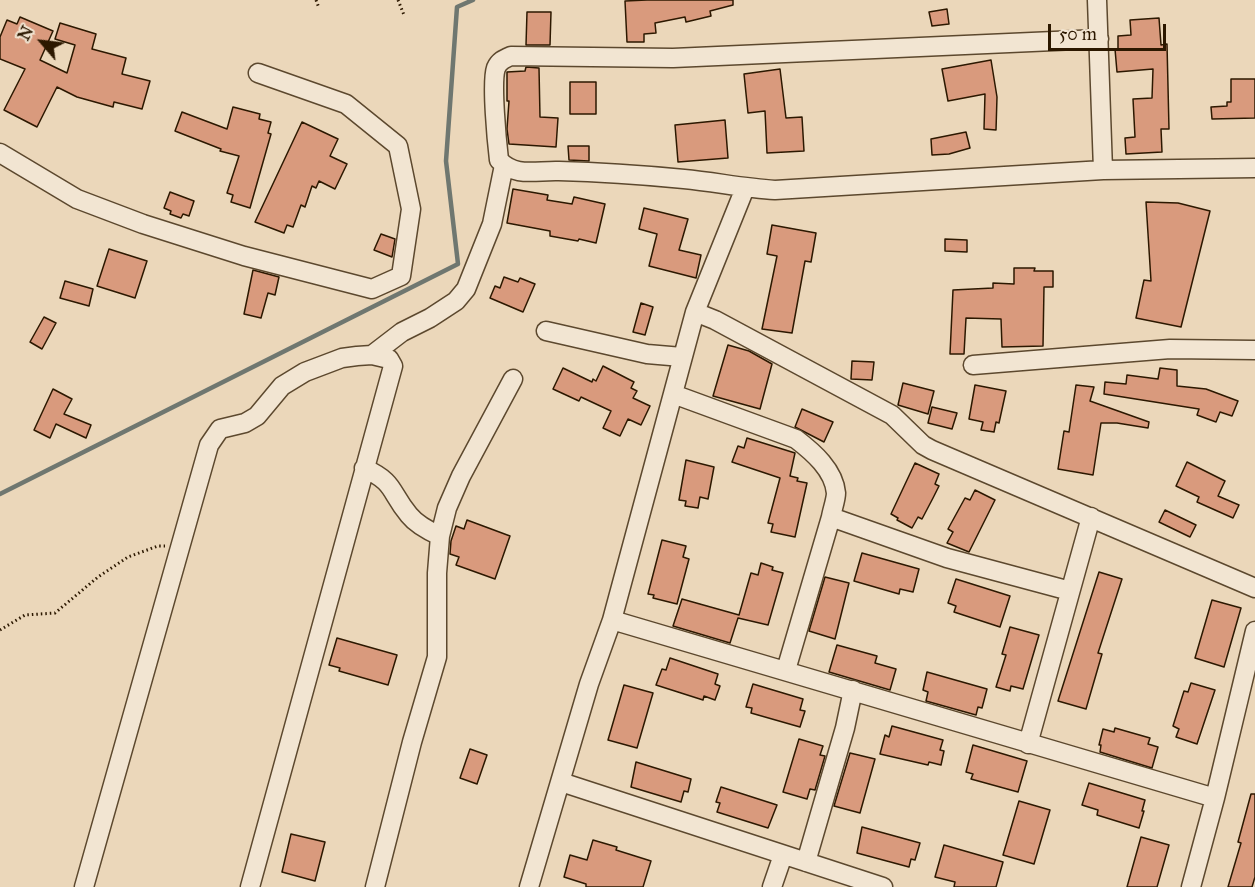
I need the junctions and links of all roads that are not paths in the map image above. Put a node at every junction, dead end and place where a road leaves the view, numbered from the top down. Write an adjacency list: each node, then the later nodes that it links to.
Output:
1 (1097, 0): 2 (street)
2 (1100, 39): 5 (street); 7 (street)
3 (258, 73): 4 (street)
4 (0, 153)
5 (504, 165): 8 (street); 12 (street)
6 (1255, 168): 7 (street)
7 (1103, 170): 8 (street)
8 (745, 188): 9 (street)
9 (695, 312): 13 (street); 19 (street)
10 (546, 331): 13 (street)
11 (1255, 350): 14 (street)
12 (372, 355): 17 (street); 32 (street)
13 (682, 357): 16 (street)
14 (973, 365)
15 (513, 379): 20 (street)
16 (673, 394): 18 (street); 23 (street)
17 (364, 468): 20 (street); 33 (street)
18 (831, 517): 22 (street); 25 (street)
19 (1091, 517): 21 (street); 22 (street)
20 (440, 536): 34 (street)
21 (1255, 588)
22 (1070, 591): 27 (street)
23 (612, 620): 25 (street); 28 (street)
24 (1255, 631): 29 (street)
25 (786, 670): 26 (street)
26 (853, 690): 27 (street); 31 (street)
27 (1028, 744): 29 (street)
28 (561, 782): 30 (street); 35 (street)
29 (1215, 798): 38 (street)
30 (783, 855): 31 (street); 36 (street)
31 (806, 862): 37 (street)
32 (84, 887)
33 (250, 887)
34 (375, 887)
35 (529, 887)
36 (772, 887)
37 (883, 887)
38 (1191, 887)

